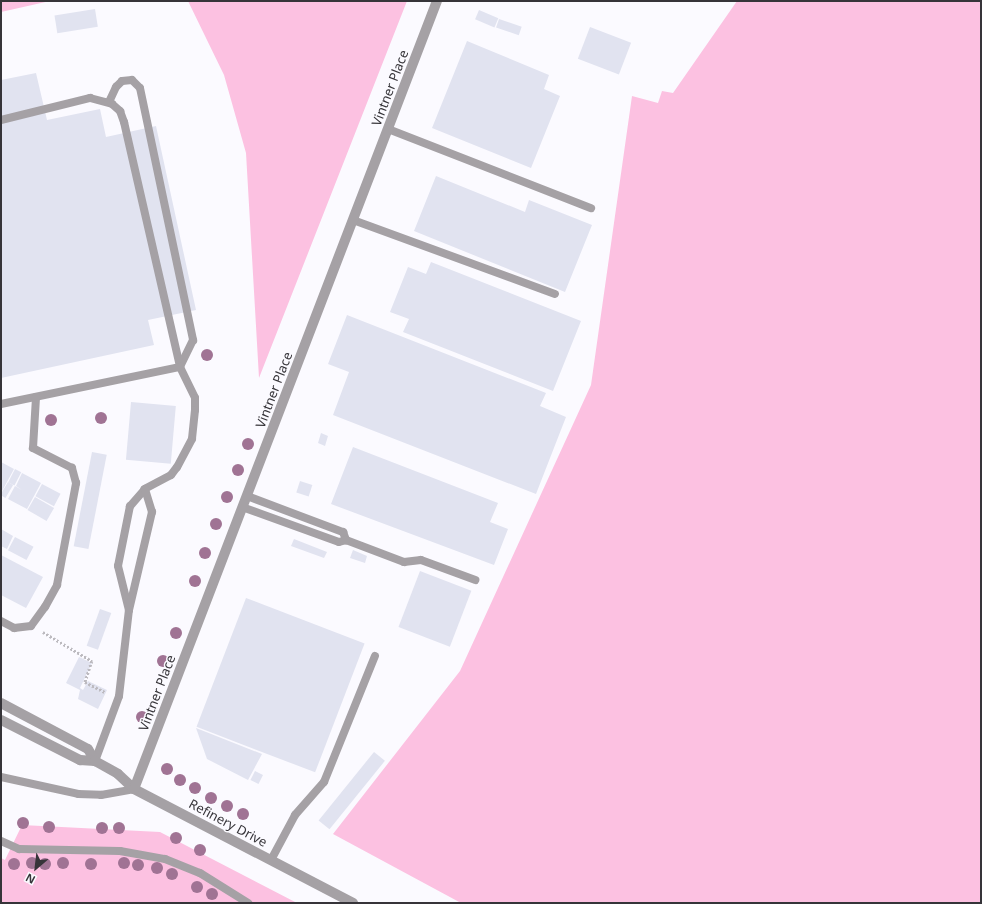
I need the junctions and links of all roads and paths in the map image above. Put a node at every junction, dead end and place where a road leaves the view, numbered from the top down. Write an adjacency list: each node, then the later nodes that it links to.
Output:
1 (437, 1): 4 (street, Vintner Place)
2 (109, 102): 3 (lane); 8 (lane); 8 (lane)
3 (1, 120)
4 (388, 130): 5 (lane); 6 (street, Vintner Place)
5 (591, 208)
6 (353, 220): 7 (lane); 12 (street, Vintner Place)
7 (555, 294)
8 (180, 367): 9 (lane); 11 (lane)
9 (36, 397): 10 (lane); 18 (lane)
10 (1, 404)
11 (145, 489): 16 (lane); 16 (lane)
12 (247, 496): 13 (street, Vintner Place); 14 (lane)
13 (242, 507): 14 (lane); 25 (street, Vintner Place)
14 (346, 540): 15 (lane)
15 (475, 580)
16 (129, 610): 20 (lane)
17 (1, 621): 18 (lane)
18 (34, 623): 20 (path)
19 (376, 656): 27 (lane)
20 (119, 696): 23 (lane)
21 (1, 703): 23 (street, Refinery Drive)
22 (1, 720): 23 (street, Refinery Drive)
23 (95, 761): 25 (street, Refinery Drive)
24 (1, 777): 25 (lane)
25 (134, 789): 27 (street, Refinery Drive)
26 (1, 841): 28 (lane)
27 (271, 860): 29 (street, Refinery Drive)
28 (248, 903)
29 (353, 903)

